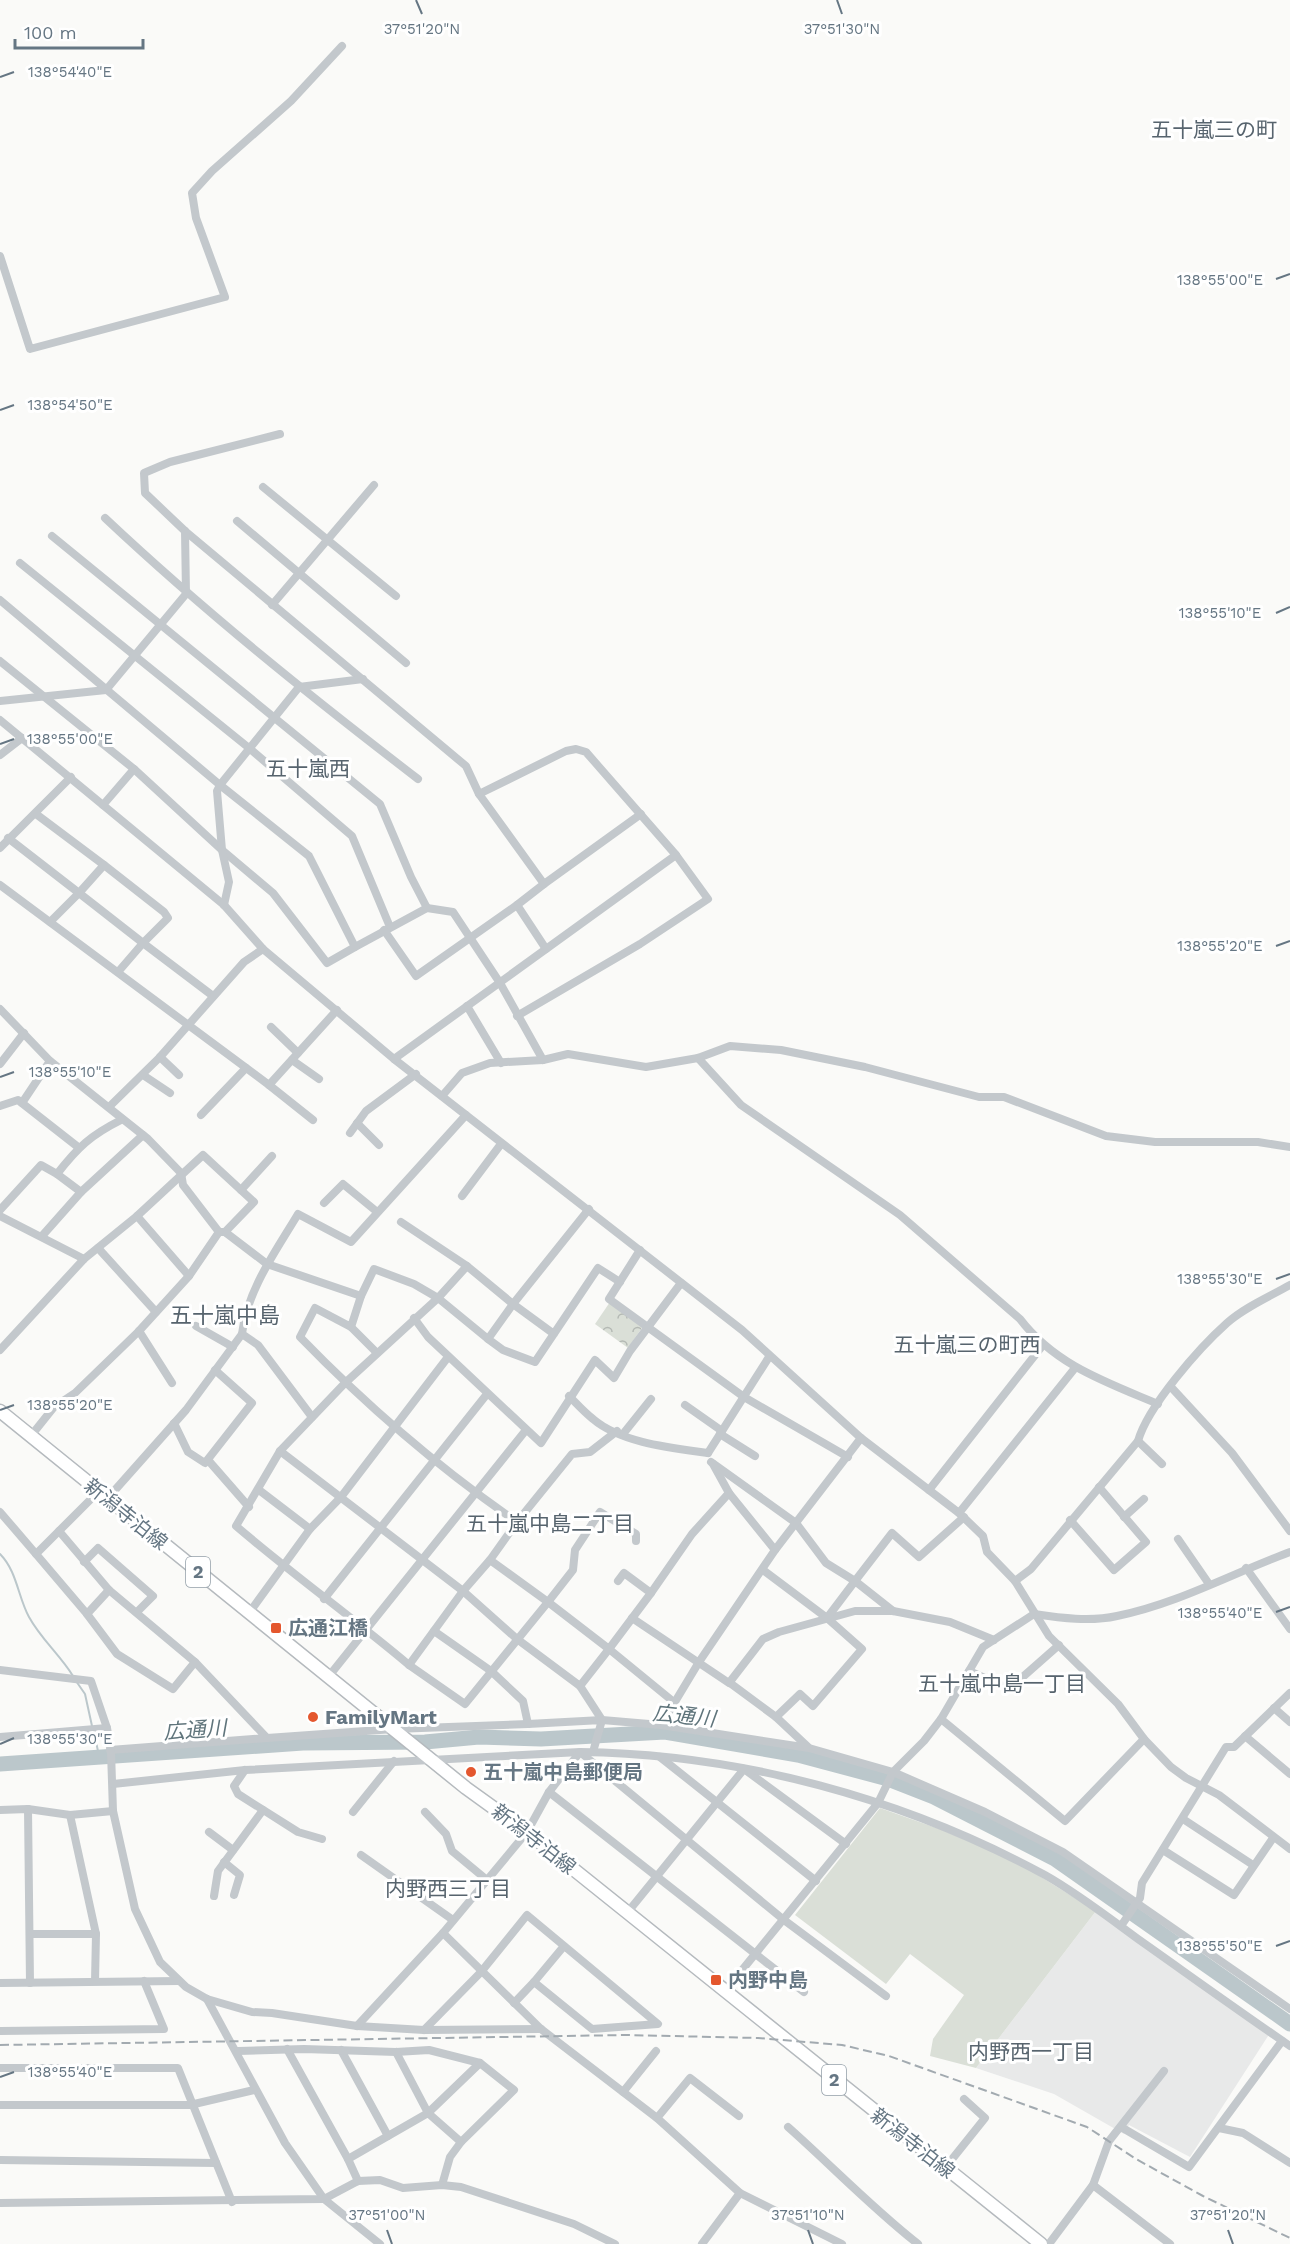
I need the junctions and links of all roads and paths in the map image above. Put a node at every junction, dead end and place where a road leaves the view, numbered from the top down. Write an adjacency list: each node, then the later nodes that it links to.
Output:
1 (342, 46): 2 (street)
2 (0, 256)
3 (280, 434): 8 (street)
4 (374, 486): 10 (street)
5 (263, 487): 10 (street)
6 (105, 518): 13 (street)
7 (237, 521): 12 (street)
8 (185, 531): 13 (street); 16 (street)
9 (52, 536): 17 (street)
10 (328, 539): 12 (street); 14 (street)
11 (20, 563): 18 (street)
12 (299, 573): 16 (street); 20 (street)
13 (186, 594): 17 (street); 22 (street)
14 (396, 596)
15 (0, 600): 23 (street)
16 (272, 605): 21 (street)
17 (160, 626): 18 (street); 26 (street)
18 (134, 657): 23 (street); 29 (street)
19 (0, 661): 24 (street)
20 (406, 663)
21 (363, 679): 22 (street); 35 (street)
22 (299, 687): 26 (street); 33 (street)
23 (106, 690): 24 (street); 34 (street)
24 (41, 697): 25 (street); 31 (street)
25 (0, 701)
26 (273, 718): 29 (street); 49 (street)
27 (0, 720): 28 (street)
28 (22, 738): 30 (street); 32 (street)
29 (249, 748): 34 (street); 51 (street)
30 (0, 755)
31 (134, 769): 36 (street); 41 (street)
32 (71, 777): 36 (street); 37 (street)
33 (418, 779)
34 (220, 785): 41 (street); 54 (street)
35 (479, 794): 38 (street); 44 (street)
36 (103, 805): 47 (street)
37 (36, 814): 39 (street); 43 (street)
38 (641, 814): 42 (street); 44 (street)
39 (8, 838): 40 (street); 46 (street)
40 (0, 848)
41 (222, 850): 47 (street); 54 (street)
42 (676, 855): 56 (street); 63 (street)
43 (104, 865): 46 (street); 53 (street)
44 (544, 884): 48 (street)
45 (0, 885): 50 (street)
46 (80, 893): 50 (street); 53 (street)
47 (224, 905): 55 (street)
48 (517, 905): 52 (street); 56 (street)
49 (427, 908): 51 (street); 52 (street)
50 (50, 922): 57 (street)
51 (387, 929): 52 (street); 54 (street)
52 (470, 939): 58 (street)
53 (143, 943): 57 (street); 59 (street)
54 (355, 947)
55 (262, 949): 59 (street); 62 (street)
56 (546, 950): 58 (street)
57 (118, 972): 64 (street)
58 (500, 983): 60 (street); 63 (street)
59 (213, 996): 64 (street)
60 (467, 1006): 70 (street); 74 (street)
61 (0, 1009): 66 (street)
62 (337, 1010): 67 (street); 70 (street)
63 (517, 1016): 73 (street)
64 (188, 1024): 68 (street); 76 (street)
65 (271, 1028): 67 (street)
66 (24, 1033): 71 (street); 75 (street)
67 (298, 1053): 72 (street)
68 (160, 1058): 78 (street); 79 (street)
69 (698, 1058): 73 (street); 97 (street); 134 (street)
70 (394, 1059): 77 (street)
71 (50, 1060): 84 (street); 86 (street)
72 (292, 1060): 80 (street); 81 (street)
73 (543, 1060): 74 (street)
74 (501, 1063): 83 (street)
75 (0, 1064)
76 (246, 1068): 81 (street); 87 (street)
77 (416, 1074): 83 (street); 91 (street)
78 (143, 1075): 82 (street); 86 (street)
79 (179, 1075)
80 (320, 1079)
81 (269, 1085): 90 (street)
82 (170, 1093)
83 (442, 1096): 88 (street)
84 (22, 1103): 85 (street); 96 (street)
85 (0, 1106)
86 (110, 1106): 89 (street)
87 (201, 1115)
88 (466, 1115): 94 (street); 107 (street)
89 (121, 1120): 93 (street); 96 (street)
90 (313, 1120)
91 (357, 1123): 92 (street); 95 (street)
92 (350, 1132)
93 (143, 1135): 99 (street); 102 (street)
94 (501, 1144): 103 (street); 105 (street)
95 (379, 1145)
96 (78, 1147): 100 (street)
97 (1290, 1147)
98 (272, 1156): 101 (street)
99 (181, 1173): 101 (street); 109 (street); 111 (street)
100 (57, 1174): 102 (street); 106 (street)
101 (241, 1190): 111 (street)
102 (81, 1192): 112 (street)
103 (462, 1196)
104 (324, 1203): 107 (street)
105 (589, 1209): 114 (street); 124 (street)
106 (0, 1210)
107 (376, 1211): 116 (street)
108 (0, 1216): 112 (street)
109 (137, 1216): 113 (street); 118 (street)
110 (401, 1222): 117 (street)
111 (222, 1232): 116 (street); 118 (street)
112 (42, 1236): 115 (street)
113 (98, 1248): 115 (street); 125 (street)
114 (640, 1250): 119 (street); 120 (street)
115 (84, 1259): 136 (street)
116 (267, 1263): 122 (street); 131 (street)
117 (467, 1266): 123 (street); 124 (street)
118 (189, 1276): 125 (street)
119 (620, 1282): 128 (street); 132 (street)
120 (681, 1283): 128 (street); 139 (street)
121 (1290, 1285): 144 (street)
122 (360, 1296): 123 (street); 129 (street)
123 (438, 1298): 126 (street); 133 (street)
124 (513, 1304): 132 (street); 133 (street)
125 (156, 1312): 130 (street)
126 (414, 1318): 137 (street); 138 (street)
127 (196, 1326): 135 (street)
128 (648, 1326): 146 (street); 147 (street)
129 (351, 1327): 137 (street); 143 (street)
130 (140, 1331): 142 (street); 158 (street)
131 (242, 1334): 135 (street); 152 (street)
132 (554, 1334): 133 (street)
133 (488, 1339)
134 (1043, 1345): 140 (street); 171 (street)
135 (233, 1347): 141 (street)
136 (0, 1350)
137 (377, 1353): 143 (street)
138 (448, 1357): 145 (street); 154 (street)
139 (769, 1357): 147 (street); 159 (street)
140 (1075, 1368): 149 (street); 179 (street)
141 (215, 1371): 153 (street); 166 (street)
142 (172, 1383)
143 (345, 1383): 152 (street); 154 (street)
144 (1172, 1386): 149 (street); 187 (street)
145 (487, 1394): 155 (street); 165 (street)
146 (570, 1396): 155 (street); 156 (street)
147 (744, 1396): 157 (street); 164 (street)
148 (651, 1399): 156 (street)
149 (1158, 1404): 160 (street)
150 (686, 1405): 157 (street)
151 (0, 1411): 158 (main road, 新潟寺泊線 / 2)
152 (312, 1418): 161 (street)
153 (174, 1424): 166 (street); 174 (street)
154 (395, 1426): 165 (street); 175 (street)
155 (526, 1430): 172 (street)
156 (620, 1433): 162 (street); 182 (street)
157 (721, 1433): 162 (street); 163 (street)
158 (30, 1437): 174 (main road, 新潟寺泊線 / 2)
159 (861, 1438): 164 (street); 171 (street)
160 (1138, 1440): 168 (street); 169 (street)
161 (280, 1451): 170 (street); 175 (street)
162 (708, 1453): 167 (street)
163 (756, 1456)
164 (848, 1457): 183 (street)
165 (434, 1459): 172 (street); 184 (street)
166 (208, 1460): 177 (street)
167 (711, 1462): 173 (street); 183 (street)
168 (1162, 1464)
169 (1099, 1487): 180 (street); 181 (street)
170 (259, 1490): 177 (street); 185 (street)
171 (929, 1490): 179 (street)
172 (476, 1493): 182 (street); 193 (street)
173 (729, 1493): 190 (street); 205 (street)
174 (102, 1496): 186 (street); 210 (main road, 新潟寺泊線 / 2)
175 (341, 1497): 184 (street); 185 (street)
176 (1144, 1499): 180 (street)
177 (249, 1507): 196 (street)
178 (0, 1512): 192 (street)
179 (962, 1515): 200 (street); 201 (street)
180 (1124, 1517): 181 (street)
181 (1070, 1520): 201 (street)
182 (517, 1522): 194 (street)
183 (796, 1523): 190 (street); 200 (street)
184 (381, 1528): 193 (street); 206 (street)
185 (310, 1529): 196 (street)
186 (59, 1531): 192 (street); 195 (street)
187 (1290, 1531)
188 (1178, 1539): 202 (street)
189 (636, 1541): 207 (street)
190 (775, 1550): 198 (street)
191 (1290, 1552): 197 (street)
192 (36, 1554): 211 (street)
193 (422, 1560): 204 (street); 216 (street)
194 (490, 1560): 204 (street); 207 (street)
195 (84, 1562): 203 (street); 209 (street)
196 (284, 1568): 206 (street); 210 (street)
197 (1246, 1568): 202 (street); 215 (street)
198 (763, 1570): 214 (street); 223 (street)
199 (618, 1581): 205 (street)
200 (855, 1581): 208 (street); 214 (street)
201 (1015, 1581): 212 (street)
202 (1209, 1584): 212 (street)
203 (109, 1590): 209 (street); 211 (street)
204 (463, 1591): 217 (street); 218 (street)
205 (651, 1593): 213 (street)
206 (324, 1599): 216 (street)
207 (548, 1602): 218 (street); 221 (street)
208 (893, 1611): 214 (street); 219 (street)
209 (137, 1612): 222 (street)
210 (249, 1613): 228 (main road, 新潟寺泊線 / 2)
211 (87, 1614): 222 (street)
212 (1034, 1614): 219 (street); 220 (street)
213 (632, 1618): 221 (street); 223 (street)
214 (827, 1618): 229 (street); 234 (street)
215 (1290, 1629)
216 (368, 1630): 224 (street); 228 (street)
217 (434, 1631): 224 (street); 226 (street)
218 (517, 1639): 226 (street); 230 (street)
219 (994, 1640): 227 (street)
220 (1059, 1645): 227 (street); 245 (street)
221 (609, 1649): 230 (street); 232 (street)
222 (195, 1662): 244 (street)
223 (699, 1662): 229 (street); 232 (street)
224 (409, 1665): 226 (street)
225 (0, 1670): 240 (street)
226 (491, 1671): 238 (street)
227 (969, 1671): 235 (street)
228 (329, 1676): 241 (main road, 新潟寺泊線 / 2)
229 (730, 1683): 234 (street)
230 (580, 1686): 236 (street)
231 (1290, 1693): 233 (street)
232 (675, 1703): 239 (street)
233 (1274, 1708): 237 (street); 242 (street)
234 (776, 1718): 246 (street)
235 (941, 1719): 245 (street); 255 (street)
236 (602, 1720): 238 (street); 239 (street); 249 (street)
237 (1290, 1722)
238 (528, 1724): 241 (street)
239 (661, 1725): 246 (street)
240 (106, 1728): 243 (street); 247 (street)
241 (396, 1730): 244 (street); 250 (main road, 新潟寺泊線 / 2)
242 (1245, 1736): 256 (street); 258 (street)
243 (0, 1737)
244 (267, 1738): 247 (street)
245 (1144, 1739): 258 (street)
246 (808, 1748): 255 (street)
247 (111, 1751): 257 (street)
248 (580, 1752): 249 (street); 250 (street); 259 (street); 274 (street)
249 (593, 1752): 251 (street)
250 (429, 1757): 252 (street); 271 (main road, 新潟寺泊線 / 2)
251 (660, 1757): 253 (street); 261 (street)
252 (394, 1761): 254 (street); 266 (street)
253 (744, 1769): 260 (street); 261 (street); 275 (street)
254 (245, 1770): 257 (street); 264 (street)
255 (892, 1774): 260 (street); 287 (street)
256 (1290, 1774)
257 (113, 1782): 265 (street)
258 (1202, 1786): 269 (street); 272 (street)
259 (549, 1792): 271 (street); 282 (street)
260 (879, 1802): 275 (street); 314 (street)
261 (717, 1803): 274 (street); 284 (street)
262 (28, 1809): 263 (street); 268 (street); 293 (street)
263 (0, 1810)
264 (264, 1810): 273 (street); 277 (street)
265 (113, 1811): 268 (street); 300 (street)
266 (353, 1812)
267 (425, 1812): 283 (street)
268 (70, 1815): 294 (street)
269 (1183, 1819): 278 (street); 281 (street)
270 (209, 1832): 277 (street)
271 (526, 1832): 283 (street); 288 (main road, 新潟寺泊線 / 2)
272 (1273, 1838): 276 (street); 281 (street)
273 (322, 1839)
274 (687, 1840): 282 (street); 290 (street)
275 (846, 1844): 284 (street)
276 (1290, 1849)
277 (233, 1850): 280 (street)
278 (1163, 1850): 281 (street); 287 (street)
279 (361, 1854): 289 (street)
280 (225, 1862): 285 (street); 286 (street)
281 (1253, 1865)
282 (657, 1876): 288 (street); 296 (street)
283 (487, 1880): 289 (street)
284 (816, 1881): 290 (street)
285 (234, 1895)
286 (214, 1896)
287 (1137, 1903): 291 (street); 309 (street)
288 (627, 1913): 304 (main road, 新潟寺泊線 / 2)
289 (453, 1920): 292 (street)
290 (784, 1920): 296 (street); 306 (street)
291 (1123, 1923)
292 (443, 1933): 297 (street); 310 (street)
293 (31, 1934): 294 (street); 303 (street)
294 (96, 1934): 298 (street)
295 (564, 1946): 297 (street); 301 (street); 301 (street)
296 (756, 1953): 304 (street); 305 (street)
297 (481, 1972): 308 (street); 312 (street)
298 (95, 1981): 299 (street); 303 (street)
299 (144, 1981): 300 (street); 313 (street)
300 (179, 1981): 307 (street)
301 (534, 1982): 308 (street)
302 (0, 1983): 303 (street)
303 (30, 1983)
304 (726, 1991): 341 (main road, 新潟寺泊線 / 2)
305 (804, 1992)
306 (886, 1996)
307 (207, 1999): 310 (street); 318 (street)
308 (514, 2003): 311 (street)
309 (1290, 2009)
310 (357, 2026): 312 (street)
311 (541, 2029): 312 (street); 325 (street)
312 (424, 2030)
313 (0, 2031)
314 (1282, 2041): 315 (street); 334 (street)
315 (1290, 2046)
316 (287, 2049): 317 (street); 318 (street); 337 (street)
317 (341, 2050): 320 (street); 335 (street)
318 (238, 2051): 324 (street)
319 (656, 2051): 325 (street)
320 (396, 2052): 321 (street); 329 (street)
321 (480, 2063): 329 (street); 336 (street)
322 (0, 2068): 327 (street)
323 (1164, 2071): 333 (street)
324 (254, 2090): 327 (street); 346 (street)
325 (623, 2092): 331 (street)
326 (964, 2099): 341 (street)
327 (192, 2104): 328 (street); 339 (street)
328 (0, 2105)
329 (429, 2113): 335 (street); 336 (street)
330 (739, 2116): 331 (street)
331 (657, 2118): 345 (street)
332 (788, 2127): 353 (street)
333 (1120, 2127): 334 (street); 344 (street)
334 (1220, 2128): 340 (street)
335 (388, 2136): 337 (street)
336 (461, 2142): 343 (street)
337 (348, 2159): 342 (street)
338 (0, 2160): 339 (street)
339 (216, 2163): 347 (street)
340 (1290, 2163)
341 (945, 2168): 354 (main road, 新潟寺泊線 / 2)
342 (358, 2181): 343 (street); 346 (street)
343 (442, 2185): 350 (street)
344 (1093, 2185): 355 (street); 356 (street)
345 (740, 2193): 351 (street); 352 (street)
346 (324, 2199): 347 (street); 349 (street)
347 (232, 2202): 348 (street)
348 (0, 2203)
349 (380, 2244)
350 (615, 2244)
351 (702, 2244)
352 (842, 2244)
353 (918, 2244)
354 (1041, 2244)
355 (1048, 2244)
356 (1170, 2244)

